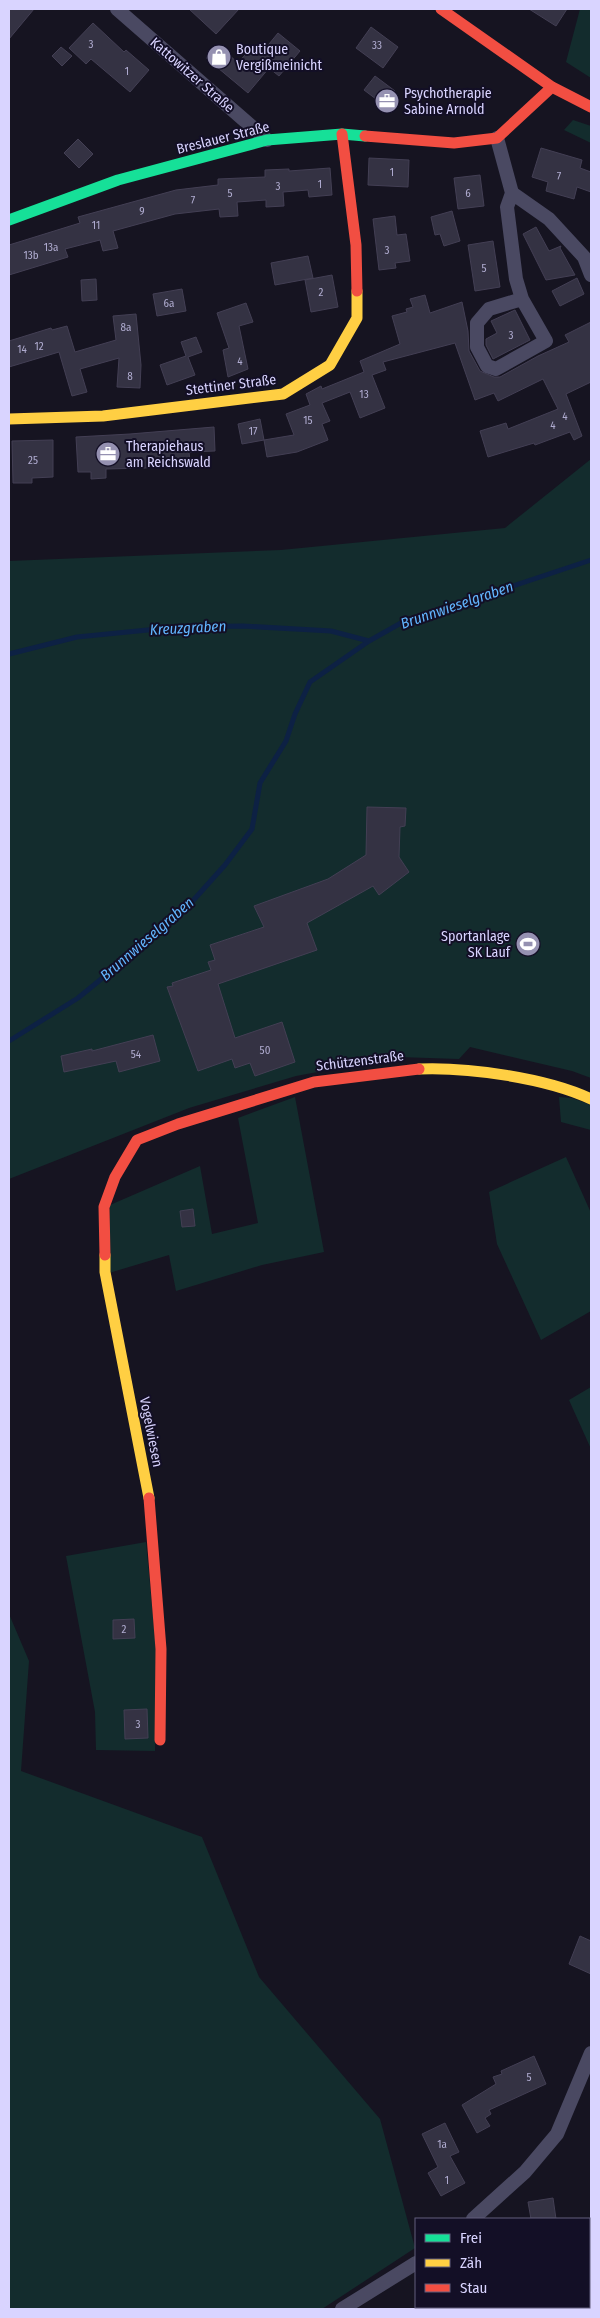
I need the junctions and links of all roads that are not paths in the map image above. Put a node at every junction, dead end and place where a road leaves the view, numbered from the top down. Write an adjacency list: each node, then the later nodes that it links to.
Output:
1 (117, 9): 7 (street, Kattowitzer Straße)
2 (441, 9): 3 (street)
3 (552, 87): 4 (street); 6 (street)
4 (591, 107)
5 (342, 134): 6 (street, Breslauer Straße); 7 (street, Breslauer Straße); 12 (street, Stettiner Straße)
6 (497, 138): 8 (street)
7 (267, 140): 9 (street, Breslauer Straße)
8 (512, 193): 10 (street); 11 (street)
9 (9, 220)
10 (591, 275)
11 (522, 299): 11 (street)
12 (9, 419)
13 (591, 1099): 14 (street, Schützenstraße)
14 (137, 1140): 15 (street, Vogelwiesen)
15 (160, 1740)
16 (590, 2059): 17 (street)
17 (474, 2218)
18 (415, 2264): 19 (street)
19 (342, 2309)

